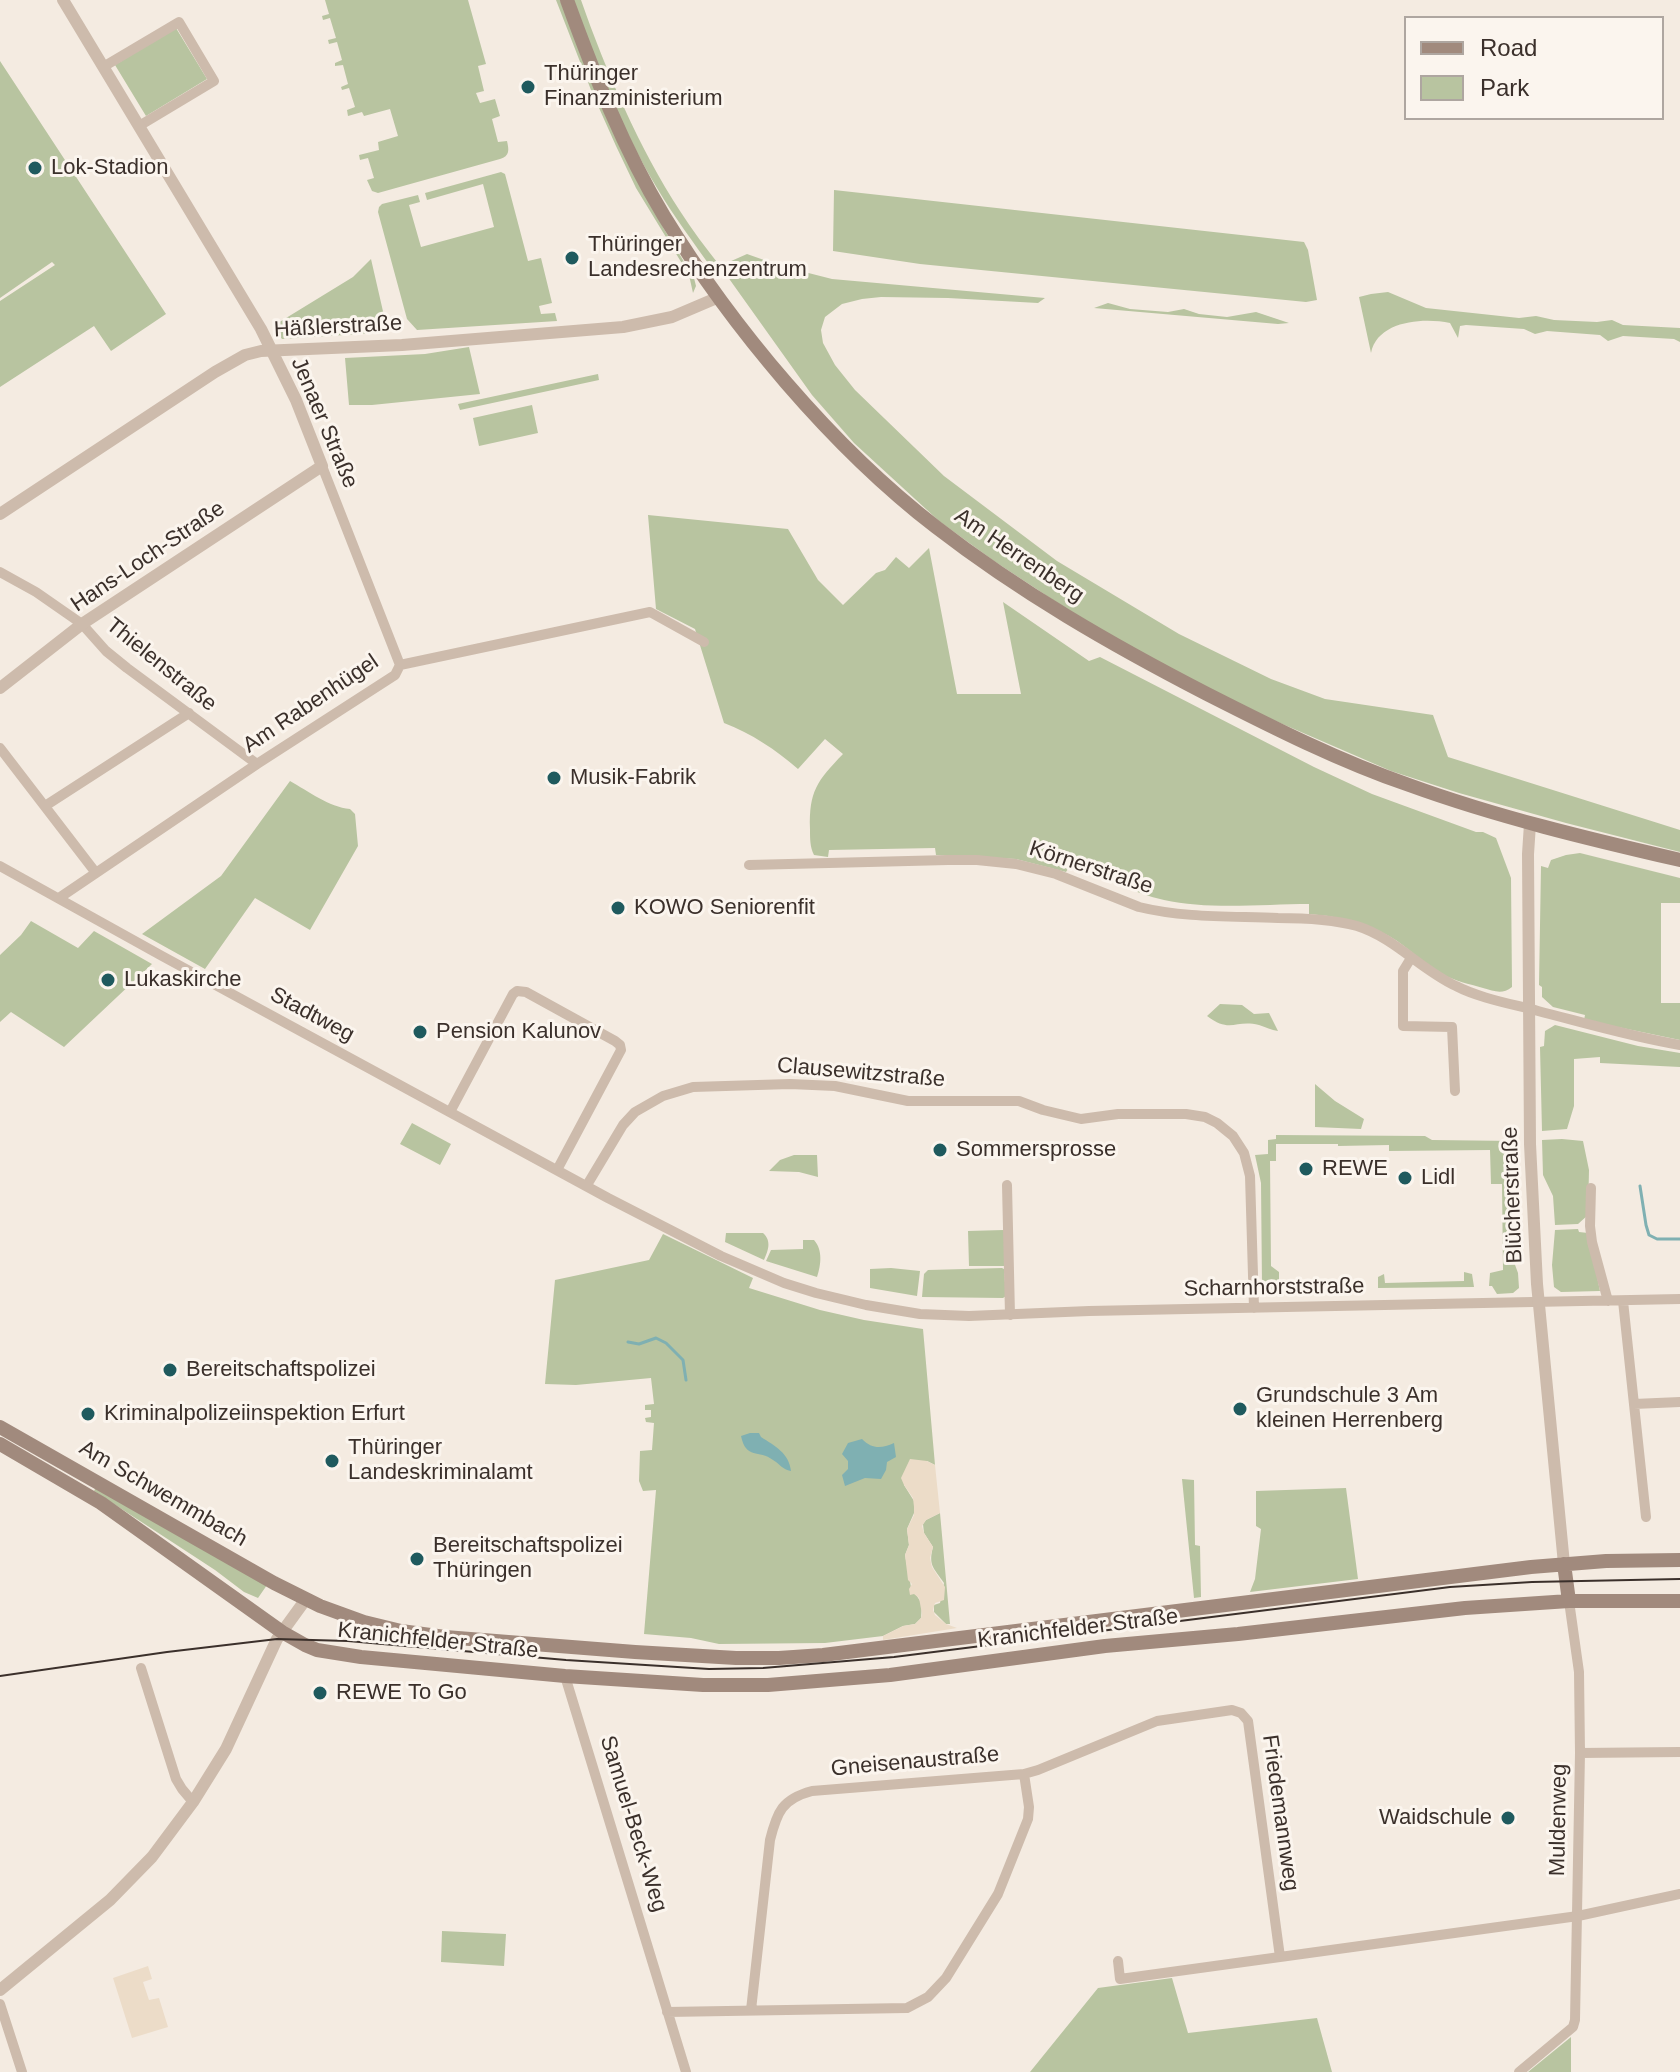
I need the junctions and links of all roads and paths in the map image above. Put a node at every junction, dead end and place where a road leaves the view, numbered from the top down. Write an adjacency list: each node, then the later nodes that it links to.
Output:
1 (63, 0): 3 (street, Jenaer Straße)
2 (567, 0): 5 (main road, Am Herrenberg)
3 (103, 67): 4 (street, Jenaer Straße); 4 (street)
4 (139, 126): 6 (street, Jenaer Straße)
5 (719, 297): 6 (street, Häßlerstraße); 18 (main road, Am Herrenberg)
6 (271, 350): 7 (street, Jenaer Straße); 8 (street, Häßlerstraße)
7 (322, 466): 10 (street, Hans-Loch-Straße); 12 (street, Jenaer Straße)
8 (0, 514)
9 (0, 572): 10 (street, Thielenstraße)
10 (82, 624): 13 (street, Hans-Loch-Straße); 14 (street, Thielenstraße)
11 (704, 642): 12 (street, Am Rabenhügel)
12 (400, 665): 16 (street, Am Rabenhügel)
13 (0, 688)
14 (189, 713): 16 (street, Thielenstraße); 17 (street)
15 (0, 748): 17 (street)
16 (257, 764): 22 (street, Am Rabenhügel)
17 (45, 806): 22 (street)
18 (1530, 824): 19 (main road, Am Herrenberg); 25 (street, Blücherstraße)
19 (1680, 860)
20 (749, 865): 24 (street, Körnerstraße)
21 (0, 866): 23 (street, Stadtweg)
22 (96, 873): 23 (street, Am Rabenhügel)
23 (59, 898): 28 (street, Stadtweg)
24 (1411, 958): 25 (street, Körnerstraße); 27 (street)
25 (1529, 1009): 26 (street, Körnerstraße); 36 (street, Blücherstraße)
26 (1680, 1045)
27 (1455, 1091)
28 (450, 1112): 29 (street, Stadtweg); 29 (street)
29 (560, 1172): 30 (street, Scharnhorststraße)
30 (587, 1185): 37 (street, Clausewitzstraße); 38 (street, Scharnhorststraße)
31 (1007, 1185): 38 (street)
32 (1591, 1188): 34 (street)
33 (1680, 1299): 35 (street, Scharnhorststraße)
34 (1608, 1301): 35 (street, Scharnhorststraße); 36 (street, Scharnhorststraße)
35 (1623, 1301): 40 (street)
36 (1539, 1303): 37 (street, Scharnhorststraße); 45 (street, Blücherstraße)
37 (1254, 1308): 38 (street, Scharnhorststraße)
38 (1010, 1315)
39 (1680, 1402): 40 (street)
40 (1634, 1404): 43 (street)
41 (0, 1427): 42 (main road, Am Schwemmbach)
42 (9, 1443): 46 (main road, Am Schwemmbach); 49 (main road, Am Schwemmbach)
43 (1646, 1517)
44 (1680, 1560): 45 (main road, Kranichfelder Straße)
45 (1564, 1564): 47 (main road); 50 (main road, Kranichfelder Straße)
46 (306, 1599): 49 (street); 50 (main road, Kranichfelder Straße)
47 (1569, 1601): 48 (main road, Kranichfelder Straße); 52 (main road, Kranichfelder Straße); 54 (street, Muldenweg)
48 (1680, 1601)
49 (282, 1632): 52 (main road, Kranichfelder Straße); 56 (street)
50 (566, 1647): 52 (main road, Samuel-Beck-Weg)
51 (141, 1668): 56 (street)
52 (565, 1676): 64 (street, Samuel-Beck-Weg)
53 (1680, 1752): 54 (street)
54 (1580, 1753): 58 (street, Muldenweg)
55 (1024, 1774): 59 (street, Friedemannweg); 63 (street, Gneisenaustraße); 63 (street, Gneisenaustraße)
56 (193, 1802): 61 (street)
57 (1680, 1894): 58 (street)
58 (1578, 1916): 59 (street); 67 (street, Muldenweg)
59 (1280, 1957): 60 (street)
60 (1118, 1961)
61 (0, 1990)
62 (0, 2004): 65 (street)
63 (751, 2010): 64 (street, Gneisenaustraße)
64 (667, 2012): 66 (street, Samuel-Beck-Weg)
65 (22, 2072)
66 (686, 2072)
67 (1519, 2072)

